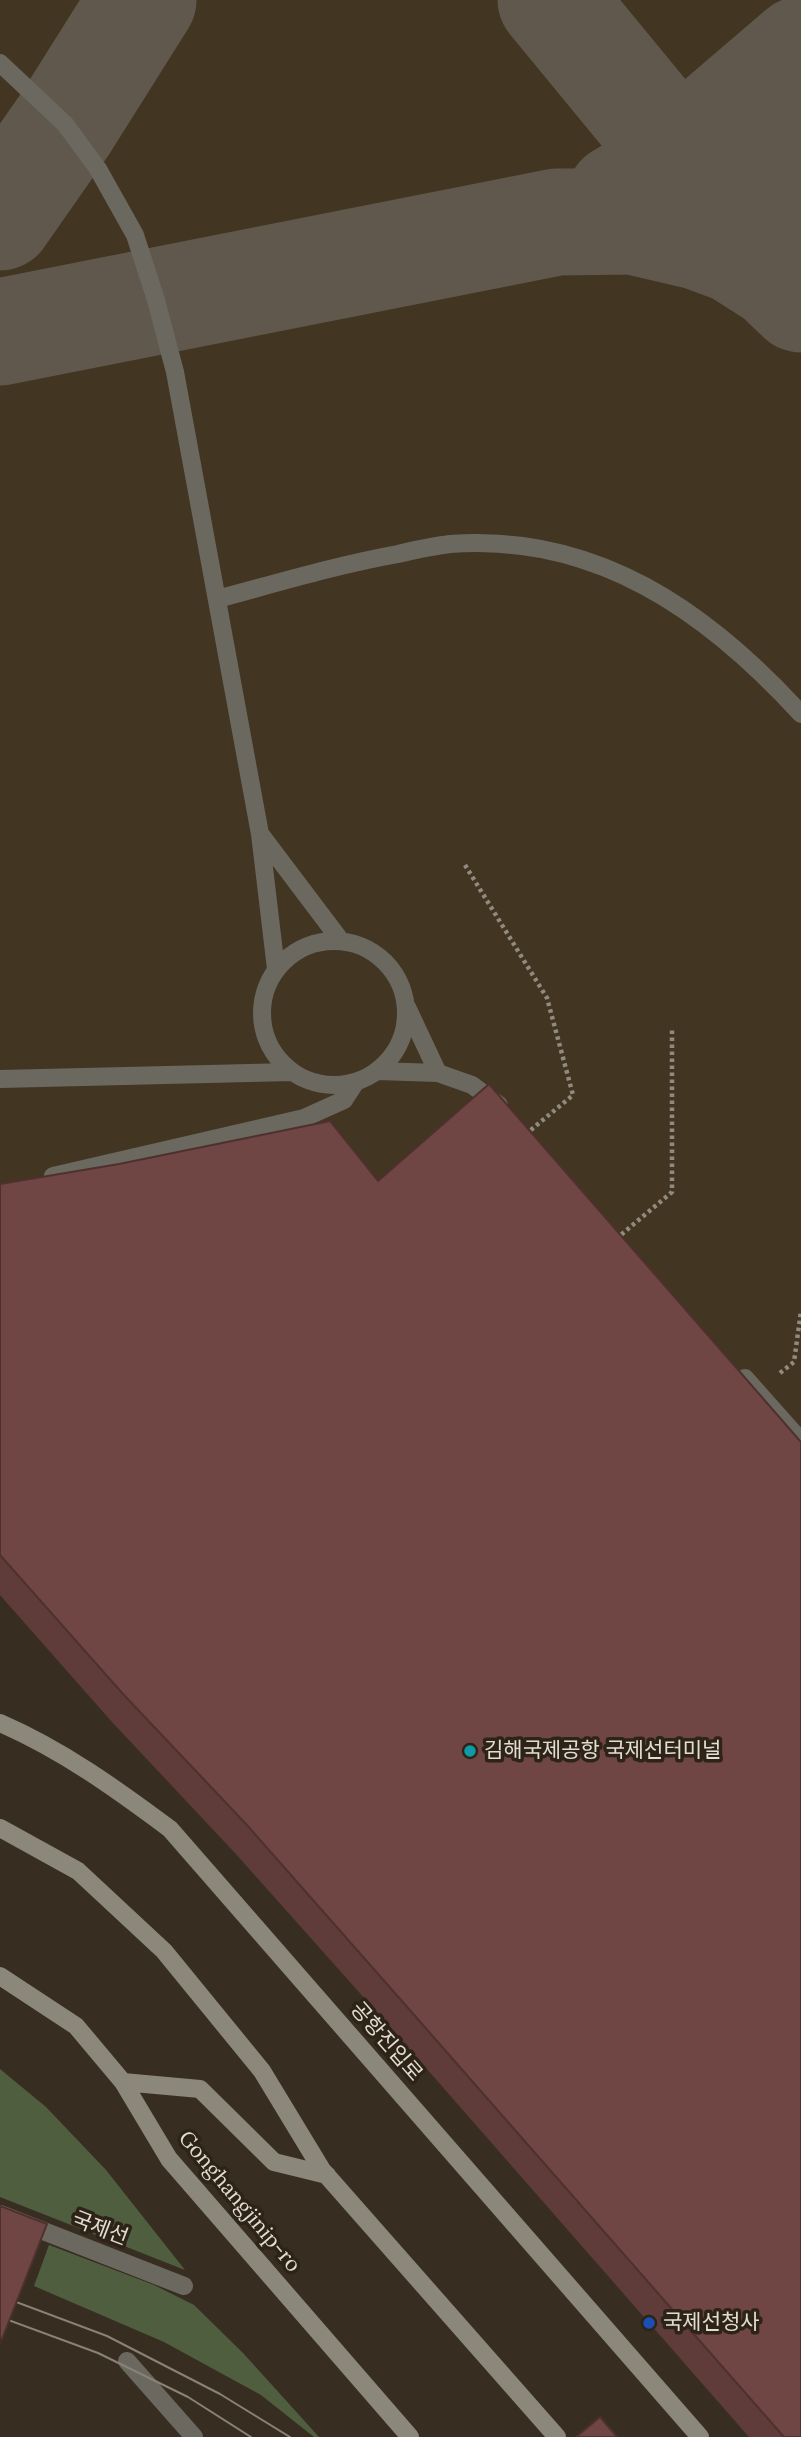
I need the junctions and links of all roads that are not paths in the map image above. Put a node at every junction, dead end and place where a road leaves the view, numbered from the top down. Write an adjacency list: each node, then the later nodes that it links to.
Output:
1 (0, 63): 2 (street)
2 (217, 599): 3 (street); 4 (street)
3 (801, 714)
4 (260, 834): 5 (street); 6 (street)
5 (341, 941): 6 (street); 7 (street)
6 (276, 969): 9 (street)
7 (407, 1005): 8 (street); 10 (street)
8 (377, 1071): 10 (street); 12 (street)
9 (291, 1072): 11 (street); 12 (street)
10 (438, 1073): 13 (street)
11 (0, 1079)
12 (355, 1083): 14 (street)
13 (513, 1119)
14 (40, 1179)
15 (736, 1368): 16 (street)
16 (801, 1441)
17 (0, 1723): 28 (main road, 공항진입로)
18 (0, 1828): 21 (main road)
19 (1, 1974): 20 (main road, Gonghangjinip-ro)
20 (123, 2082): 21 (main road); 26 (main road, Gonghangjinip-ro)
21 (327, 2175): 27 (main road)
22 (0, 2214): 23 (street, 국제선)
23 (184, 2286)
24 (127, 2361): 25 (street)
25 (194, 2437)
26 (410, 2437)
27 (557, 2437)
28 (700, 2437)

